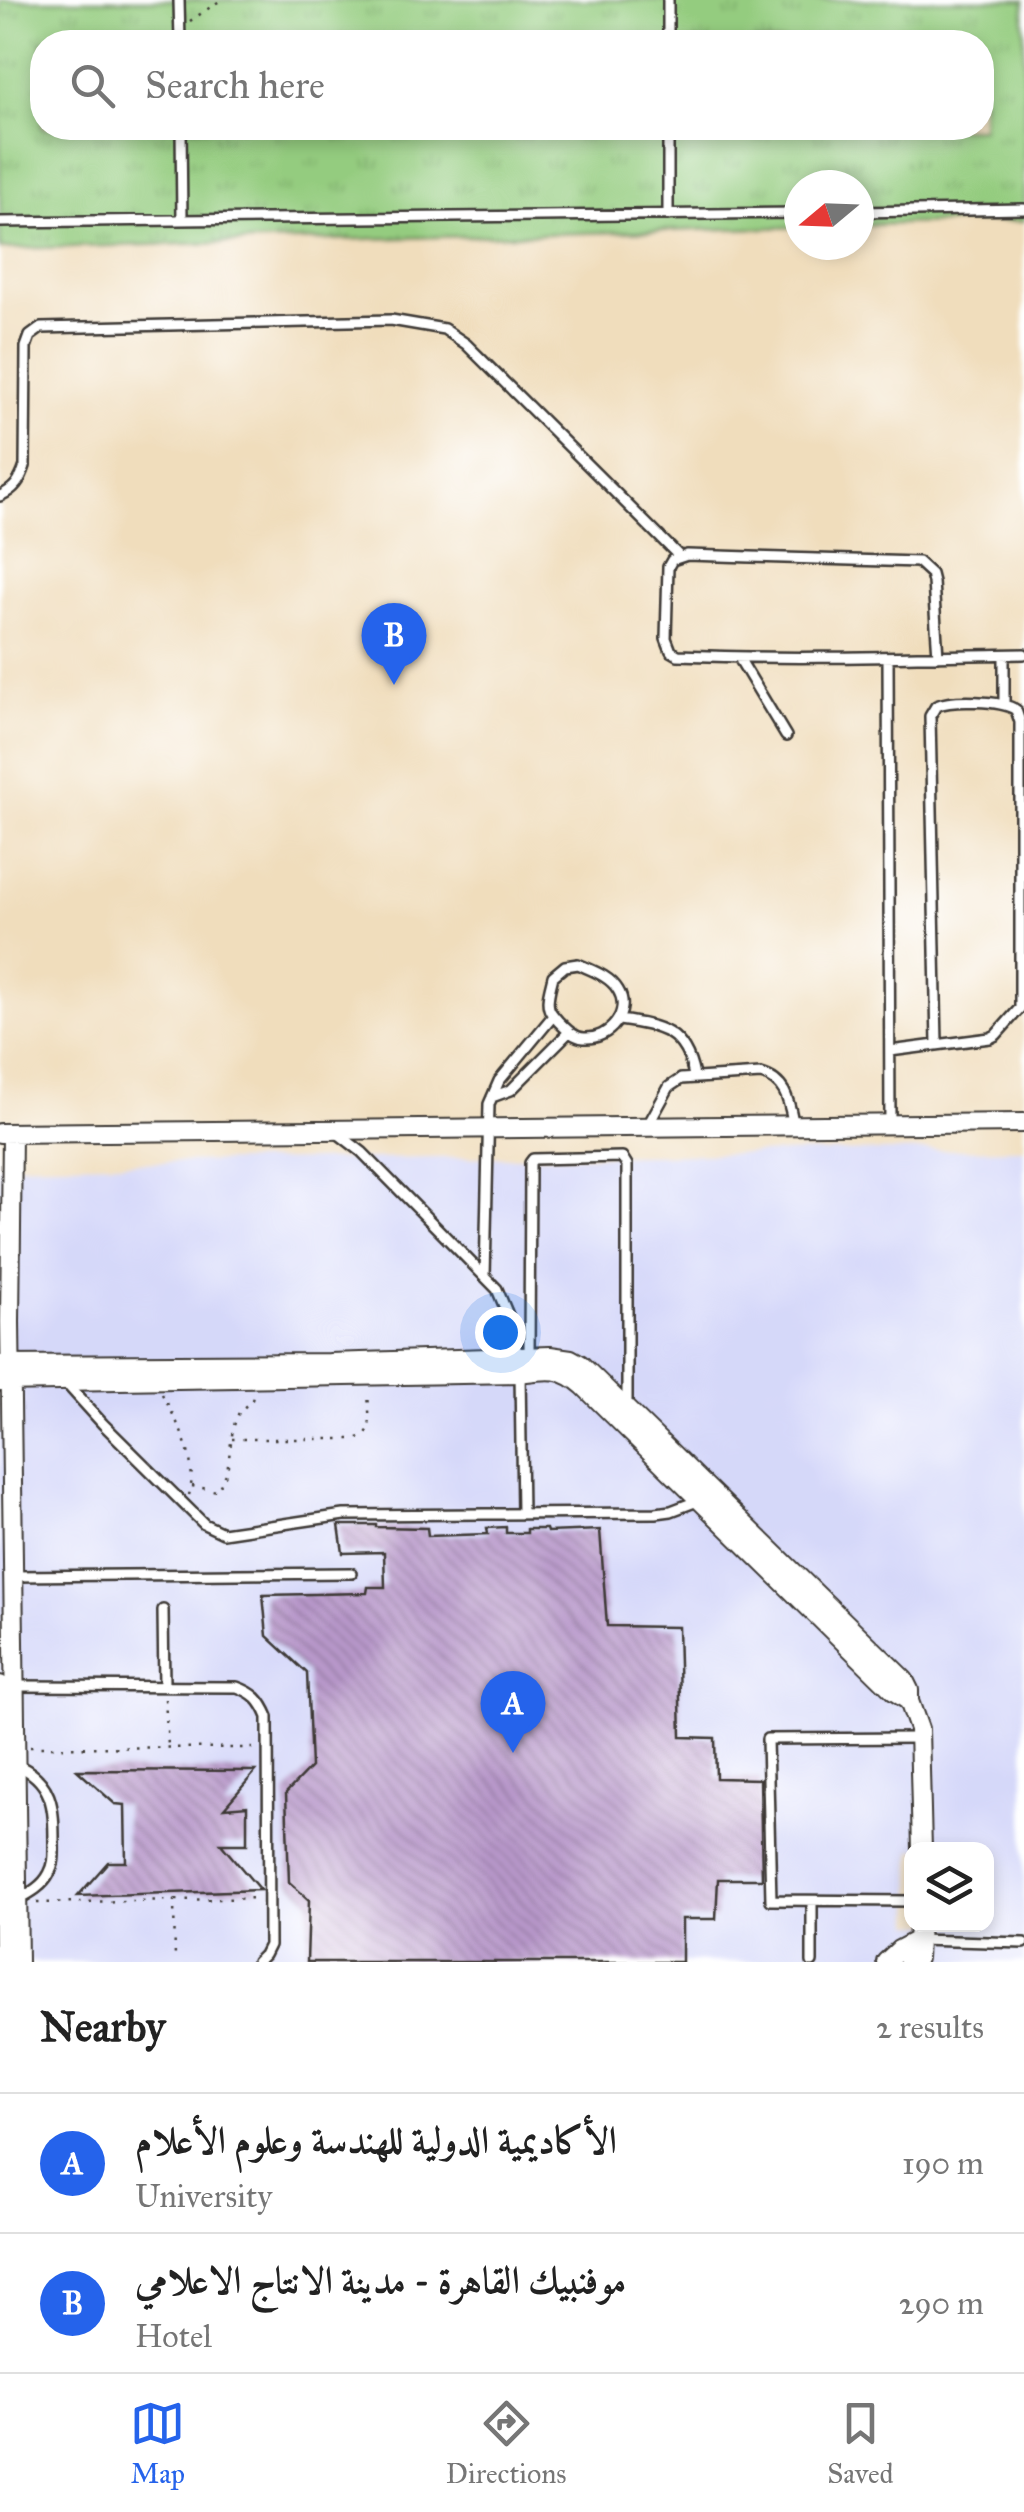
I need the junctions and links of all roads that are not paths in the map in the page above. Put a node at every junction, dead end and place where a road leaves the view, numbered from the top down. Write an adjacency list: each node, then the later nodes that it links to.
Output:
1 (180, 0): 3 (lane)
2 (668, 0): 4 (lane)
3 (180, 30)
4 (668, 30)
5 (181, 140): 11 (lane)
6 (668, 140): 10 (lane)
7 (1024, 209): 9 (lane)
8 (784, 212): 10 (lane)
9 (874, 212)
10 (668, 214): 11 (lane)
11 (182, 220): 12 (lane)
12 (0, 222)
13 (0, 496): 14 (lane)
14 (679, 556): 17 (lane); 19 (lane)
15 (1024, 654): 16 (lane)
16 (1004, 655): 17 (lane); 20 (lane)
17 (938, 656): 18 (lane)
18 (888, 657): 19 (lane); 26 (lane)
19 (739, 658): 21 (lane)
20 (1004, 704): 25 (lane); 25 (lane)
21 (786, 736)
22 (553, 1016): 23 (lane); 24 (lane); 28 (lane)
23 (620, 1020): 24 (lane); 27 (lane)
24 (569, 1032): 28 (lane)
25 (936, 1044): 26 (lane)
26 (890, 1051): 30 (lane)
27 (694, 1076): 31 (lane); 32 (lane)
28 (492, 1097): 33 (lane)
29 (1024, 1124): 30 (street)
30 (890, 1125): 31 (street)
31 (794, 1126): 32 (street)
32 (647, 1127): 33 (street)
33 (488, 1128): 34 (street); 36 (lane)
34 (333, 1130): 35 (street); 36 (lane)
35 (6, 1132): 37 (street)
36 (485, 1276): 38 (lane)
37 (5, 1321): 40 (street)
38 (522, 1362): 39 (street); 39 (street); 41 (street); 41 (lane); 42 (street); 43 (lane)
39 (65, 1373): 40 (street); 43 (lane)
40 (6, 1374): 45 (street)
41 (627, 1409): 42 (street)
42 (703, 1493): 43 (lane); 50 (street)
43 (522, 1514)
44 (351, 1573): 45 (lane)
45 (7, 1576): 47 (street)
46 (163, 1610): 48 (lane)
47 (5, 1686): 48 (lane); 49 (street); 51 (street)
48 (164, 1686): 61 (lane)
49 (0, 1734): 51 (street)
50 (920, 1738): 52 (street); 54 (lane)
51 (10, 1760): 53 (street); 53 (lane)
52 (922, 1842)
53 (14, 1900): 56 (street); 60 (street)
54 (812, 1901): 55 (lane); 62 (lane)
55 (904, 1901)
56 (2, 1931): 59 (street)
57 (1024, 1943): 58 (lane)
58 (916, 1949): 63 (street)
59 (4, 1962)
60 (18, 1962)
61 (257, 1962)
62 (812, 1962)
63 (886, 1962)

